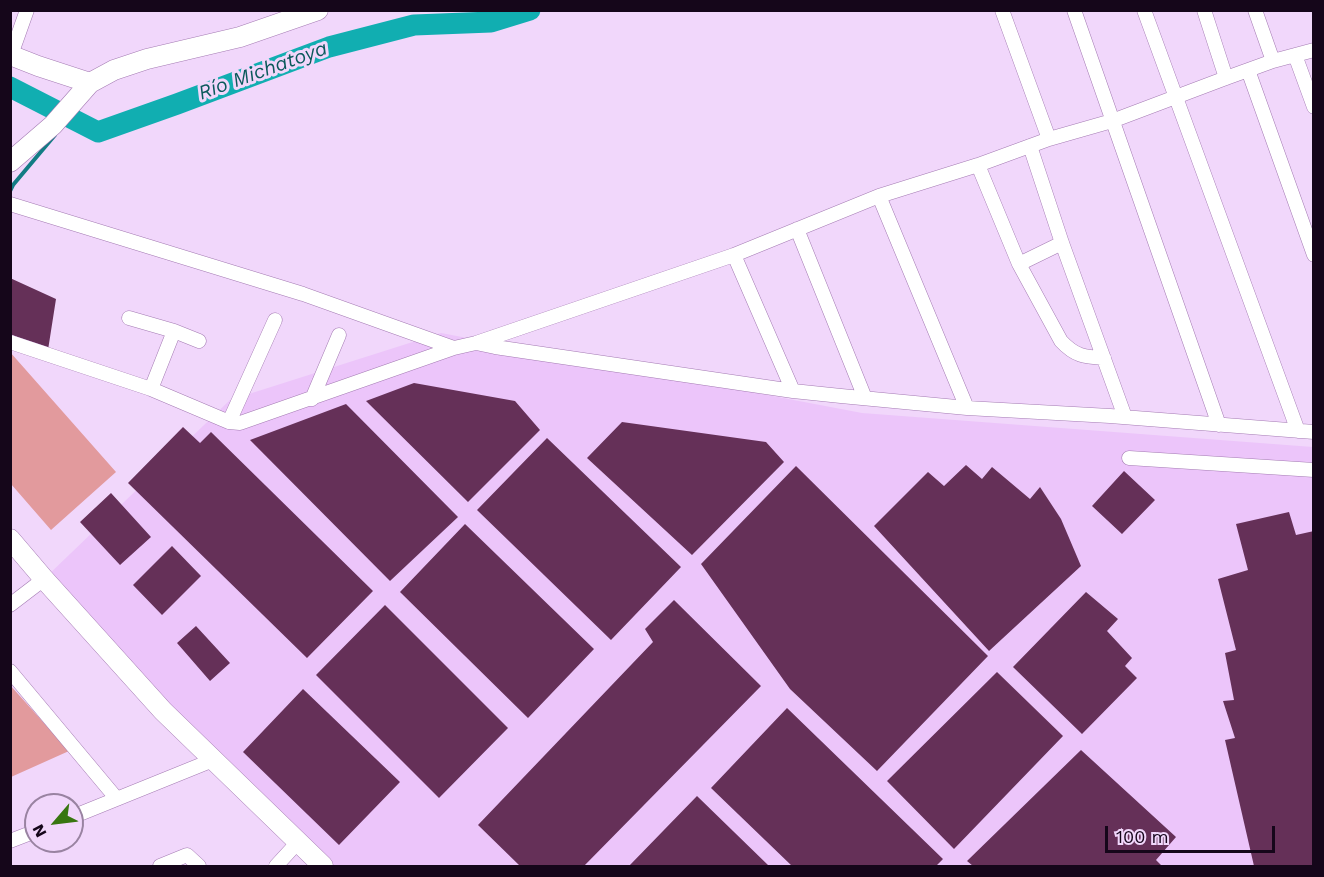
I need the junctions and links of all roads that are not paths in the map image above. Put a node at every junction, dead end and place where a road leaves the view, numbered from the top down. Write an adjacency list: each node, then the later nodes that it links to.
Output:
1 (27, 10): 9 (street)
2 (318, 10): 14 (main road)
3 (1002, 10): 18 (street)
4 (1074, 10): 17 (street)
5 (1144, 10): 15 (street)
6 (1204, 10): 13 (street)
7 (1255, 10): 11 (street)
8 (1314, 50): 10 (street)
9 (11, 55): 14 (main road)
10 (1295, 55): 11 (street); 16 (street)
11 (1273, 61): 12 (street)
12 (1248, 70): 13 (street); 27 (street)
13 (1226, 78): 15 (street)
14 (84, 89): 20 (main road)
15 (1176, 97): 17 (street); 46 (street)
16 (1314, 106)
17 (1112, 121): 18 (street); 45 (street)
18 (1049, 139): 19 (street)
19 (1030, 146): 21 (street); 25 (street)
20 (10, 162)
21 (978, 165): 22 (street); 28 (street)
22 (879, 196): 24 (street); 42 (street)
23 (10, 204): 36 (street)
24 (797, 230): 26 (street); 40 (street)
25 (1062, 243): 28 (street); 37 (street)
26 (734, 255): 35 (street); 39 (street)
27 (1314, 255)
28 (1019, 264): 37 (street)
29 (129, 318): 31 (street)
30 (275, 320): 44 (street)
31 (174, 331): 33 (street); 38 (street)
32 (339, 335): 41 (street)
33 (199, 341)
34 (10, 342): 38 (street)
35 (476, 343): 36 (street); 39 (street)
36 (454, 348): 41 (street)
37 (1104, 358): 43 (street)
38 (151, 389): 44 (street)
39 (793, 391): 40 (street)
40 (865, 398): 42 (street)
41 (312, 399): 44 (street)
42 (967, 408): 43 (street)
43 (1125, 417): 45 (street)
44 (229, 422)
45 (1220, 425): 46 (street)
46 (1298, 431): 47 (street)
47 (1314, 432)
48 (1129, 458): 49 (street)
49 (1314, 470)
50 (10, 539): 51 (main road)
51 (44, 579): 52 (street); 54 (main road)
52 (10, 605)
53 (10, 671): 55 (street)
54 (213, 760): 55 (street); 57 (main road)
55 (117, 799): 56 (street)
56 (84, 812)
57 (298, 843): 60 (street); 61 (main road)
58 (160, 867): 59 (street)
59 (199, 867)
60 (276, 867)
61 (323, 867)

